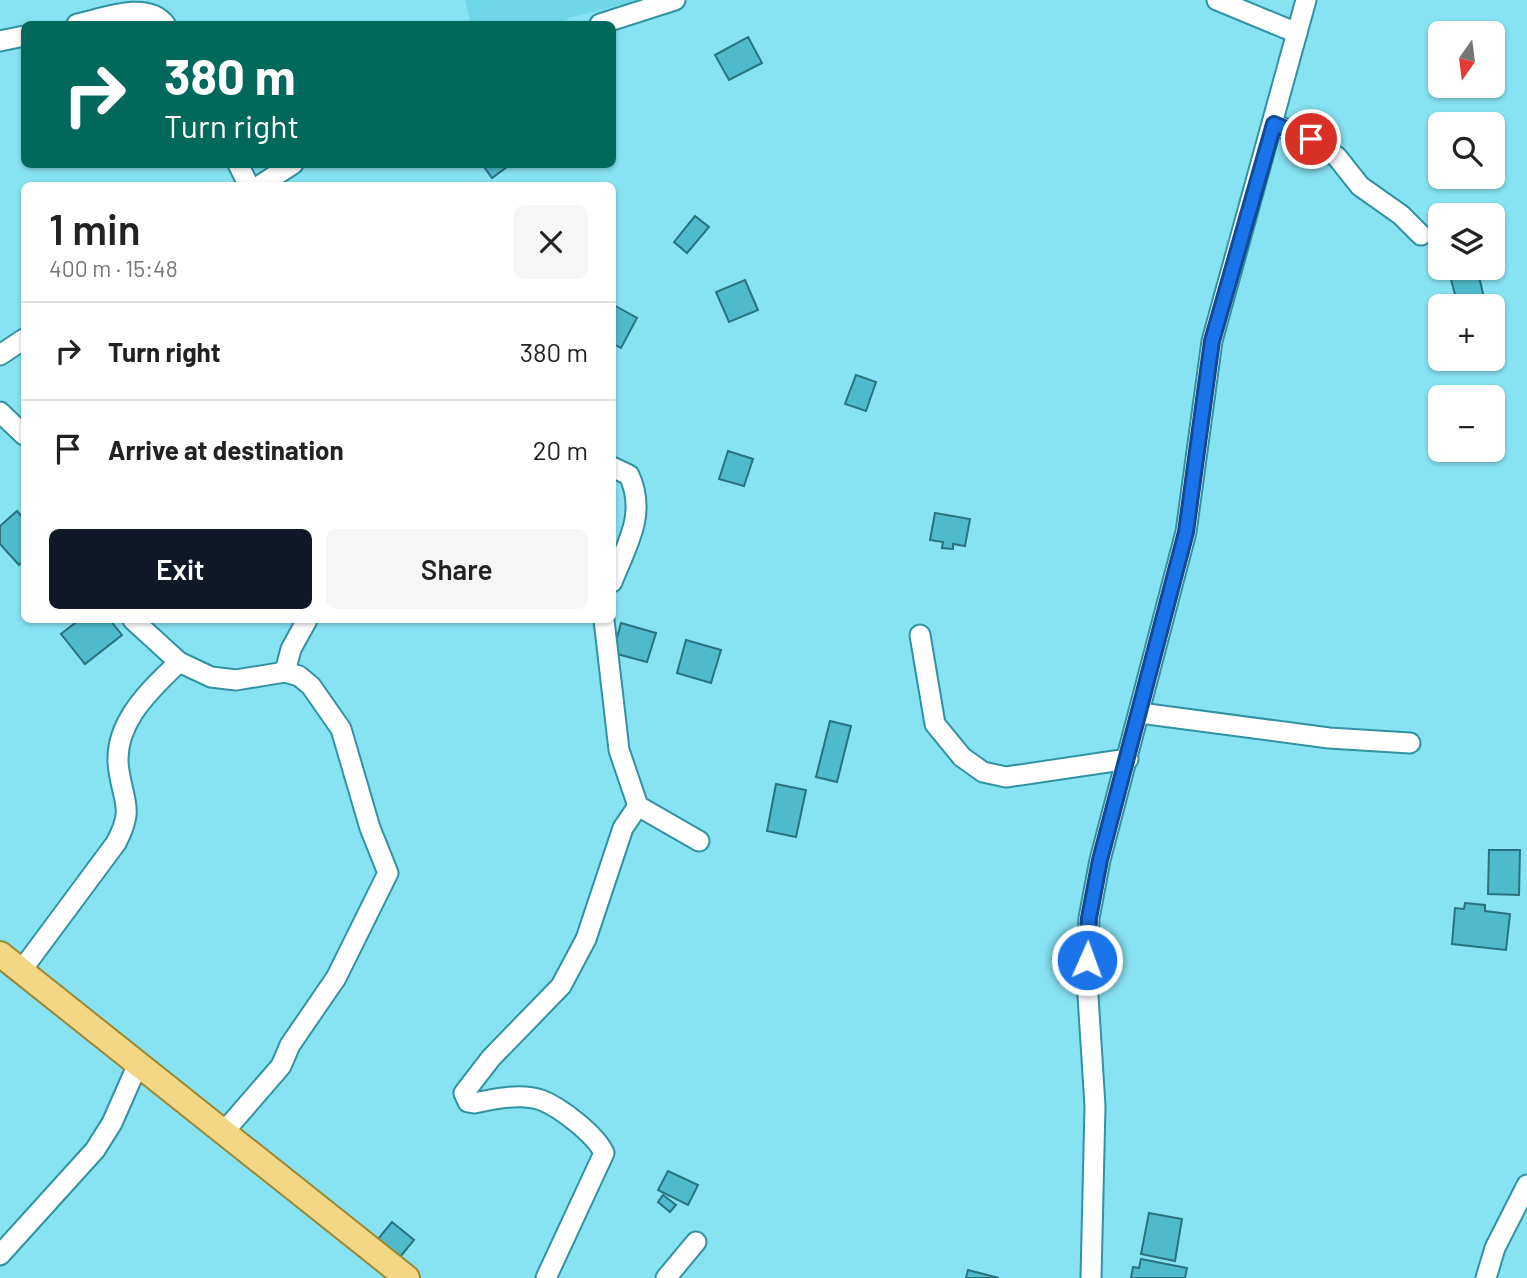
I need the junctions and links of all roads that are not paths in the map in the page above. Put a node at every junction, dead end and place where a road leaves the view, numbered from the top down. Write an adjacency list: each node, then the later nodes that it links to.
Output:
1 (675, 0): 6 (street)
2 (1217, 0): 7 (street)
3 (1306, 0): 7 (street)
4 (93, 21): 5 (street)
5 (161, 21)
6 (609, 21)
7 (1297, 33): 10 (street)
8 (21, 37): 9 (street)
9 (0, 41)
10 (1274, 124): 13 (street); 26 (street)
11 (286, 168): 12 (street)
12 (265, 182)
13 (1421, 236)
14 (21, 341): 15 (street)
15 (0, 355)
16 (0, 412): 17 (street)
17 (21, 432)
18 (616, 469): 19 (street)
19 (616, 572)
20 (136, 623): 24 (street)
21 (305, 623): 25 (street)
22 (604, 623): 29 (street)
23 (920, 635): 28 (street)
24 (179, 662): 25 (street); 32 (street)
25 (285, 672): 34 (street)
26 (1140, 713): 27 (street); 28 (street)
27 (1410, 743)
28 (1128, 758): 41 (street)
29 (638, 806): 30 (street); 39 (street)
30 (699, 841)
31 (0, 954): 32 (main road)
32 (21, 971): 33 (main road)
33 (138, 1064): 34 (main road); 37 (street)
34 (223, 1133): 38 (main road)
35 (1526, 1190): 42 (street)
36 (696, 1242): 40 (street)
37 (0, 1255)
38 (407, 1278)
39 (546, 1278)
40 (666, 1278)
41 (1091, 1278)
42 (1486, 1278)

